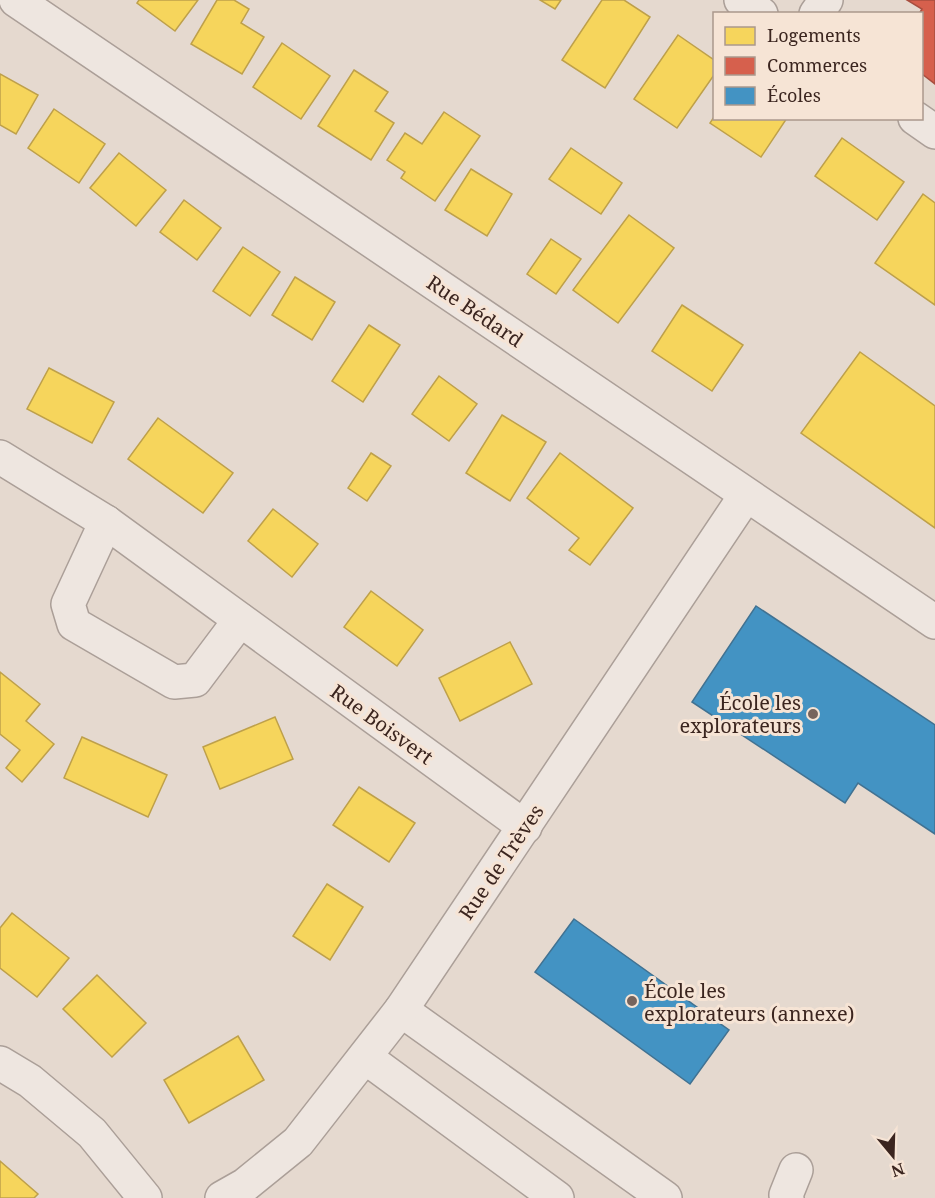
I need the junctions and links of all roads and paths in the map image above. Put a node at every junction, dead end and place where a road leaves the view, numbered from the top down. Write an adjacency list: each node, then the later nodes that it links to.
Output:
1 (16, 0): 7 (street, Rue Bédard)
2 (741, 0): 3 (street)
3 (758, 12)
4 (918, 120): 5 (street)
5 (935, 132)
6 (0, 456): 8 (street, Rue Boisvert)
7 (746, 495): 10 (street, Rue Bédard); 11 (street, Rue de Trèves)
8 (106, 522): 9 (street, Rue Boisvert); 9 (street)
9 (240, 620): 11 (street, Rue Boisvert)
10 (935, 622)
11 (525, 827): 12 (street, Rue de Trèves)
12 (401, 1010): 13 (street, Rue de Trèves); 18 (street)
13 (365, 1057): 16 (street, Rue de Trèves); 17 (street)
14 (0, 1063): 15 (street)
15 (145, 1198)
16 (222, 1198)
17 (557, 1198)
18 (665, 1198)

